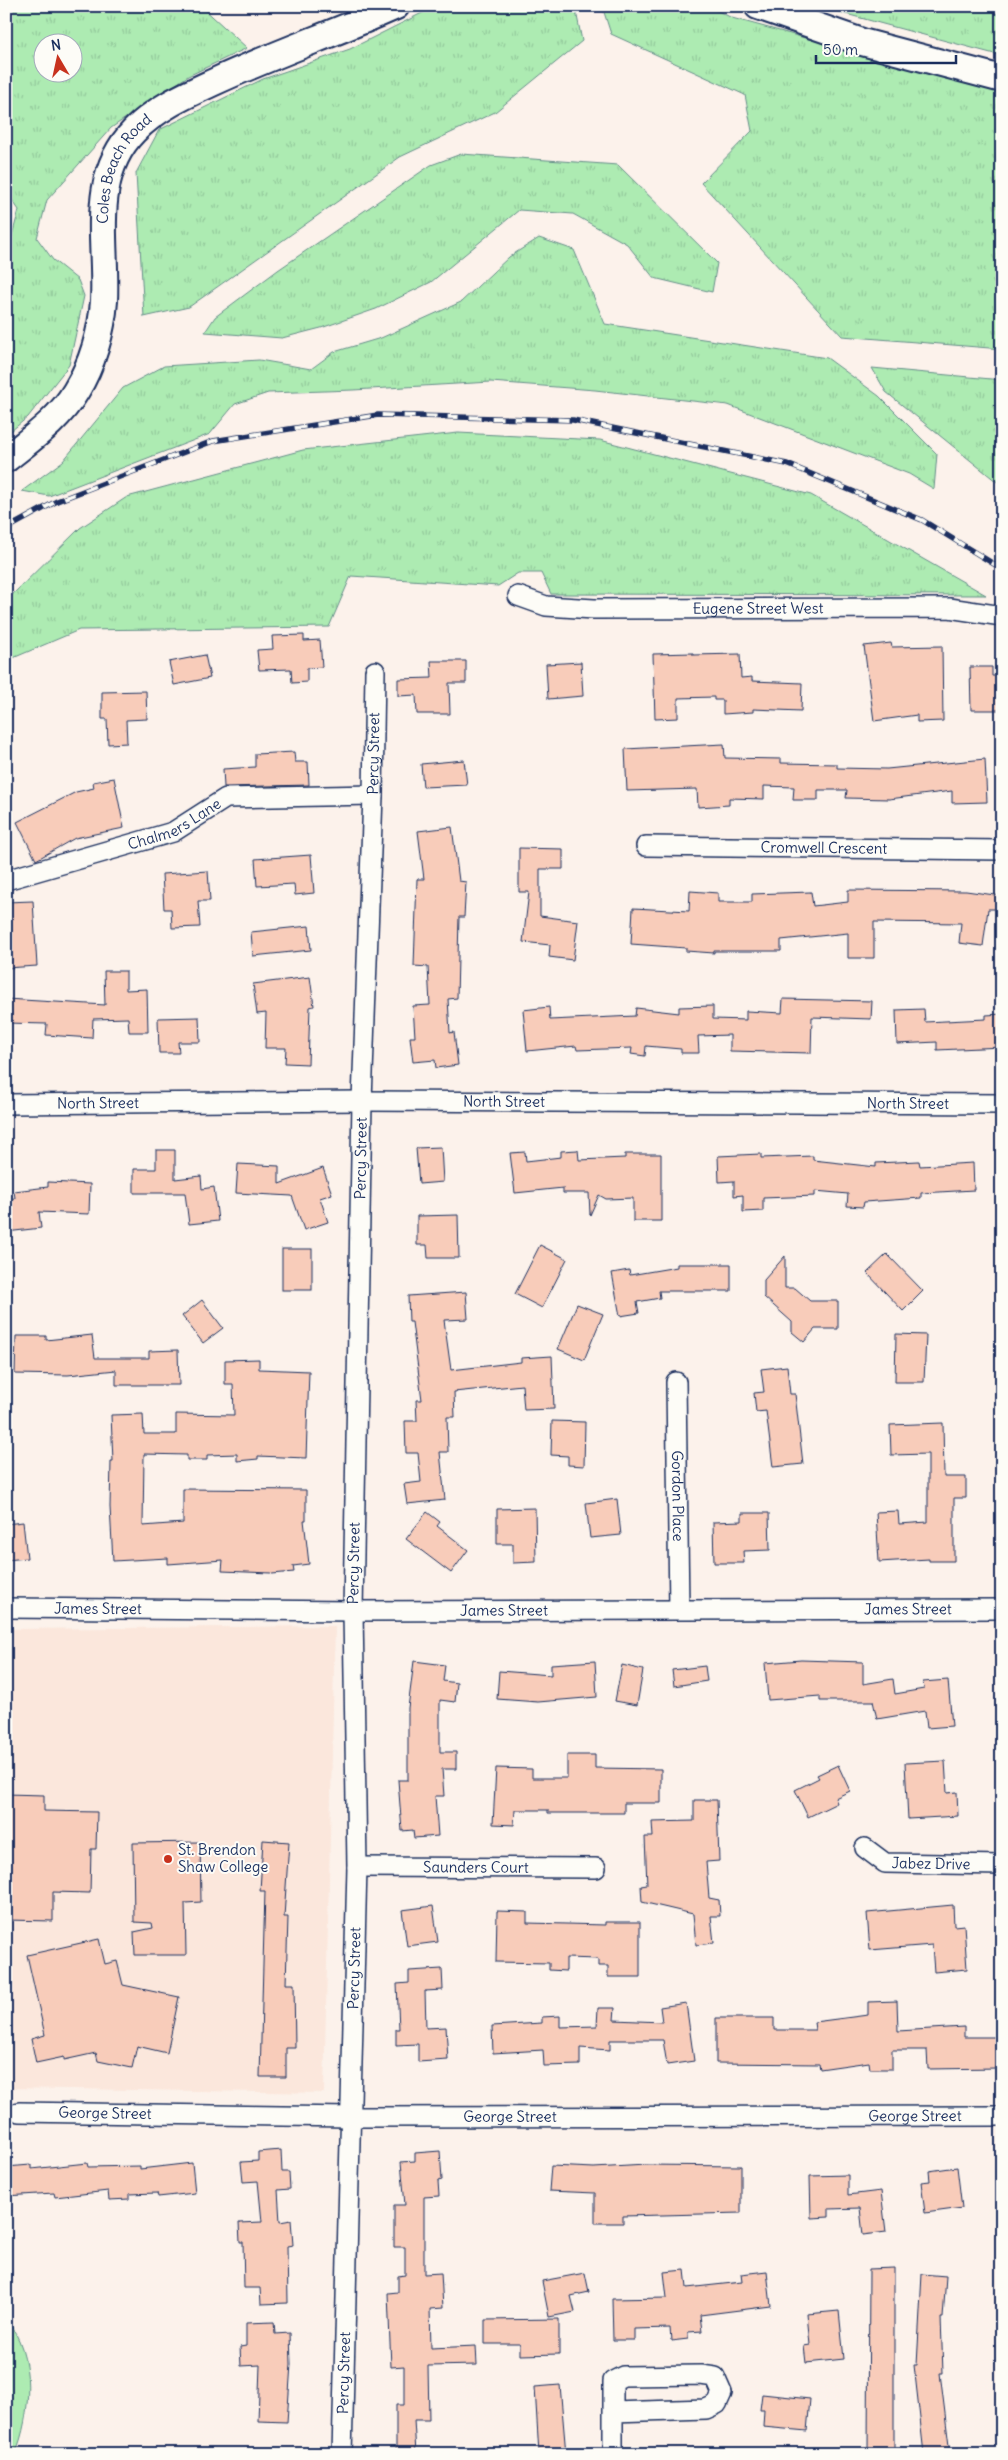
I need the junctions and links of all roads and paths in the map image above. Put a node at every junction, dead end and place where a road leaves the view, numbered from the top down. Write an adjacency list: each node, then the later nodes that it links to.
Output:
1 (396, 6): 4 (street, Coles Beach Road)
2 (758, 6): 3 (street)
3 (1002, 79)
4 (6, 459)
5 (518, 596): 6 (street, Eugene Street West)
6 (1002, 616)
7 (375, 671): 8 (street, Percy Street)
8 (373, 795): 11 (street, Chalmers Lane); 12 (street, Percy Street)
9 (646, 846): 10 (street, Cromwell Crescent)
10 (1002, 850)
11 (6, 880)
12 (362, 1101): 13 (street, North Street); 14 (street, North Street); 19 (street, Percy Street)
13 (6, 1104)
14 (1002, 1104)
15 (676, 1382): 17 (street, Gordon Place)
16 (6, 1608): 19 (street, James Street)
17 (679, 1609): 18 (street, James Street); 19 (street, James Street)
18 (1002, 1610)
19 (353, 1611): 22 (street, Percy Street)
20 (865, 1848): 21 (street, Jabez Drive)
21 (1002, 1864)
22 (357, 1867): 23 (street, Saunders Court); 26 (street, Percy Street)
23 (596, 1868)
24 (19, 2112): 26 (street, George Street)
25 (1002, 2116): 26 (street, George Street)
26 (350, 2118): 28 (street, Percy Street)
27 (612, 2412): 27 (street); 29 (street)
28 (342, 2454)
29 (613, 2454)

